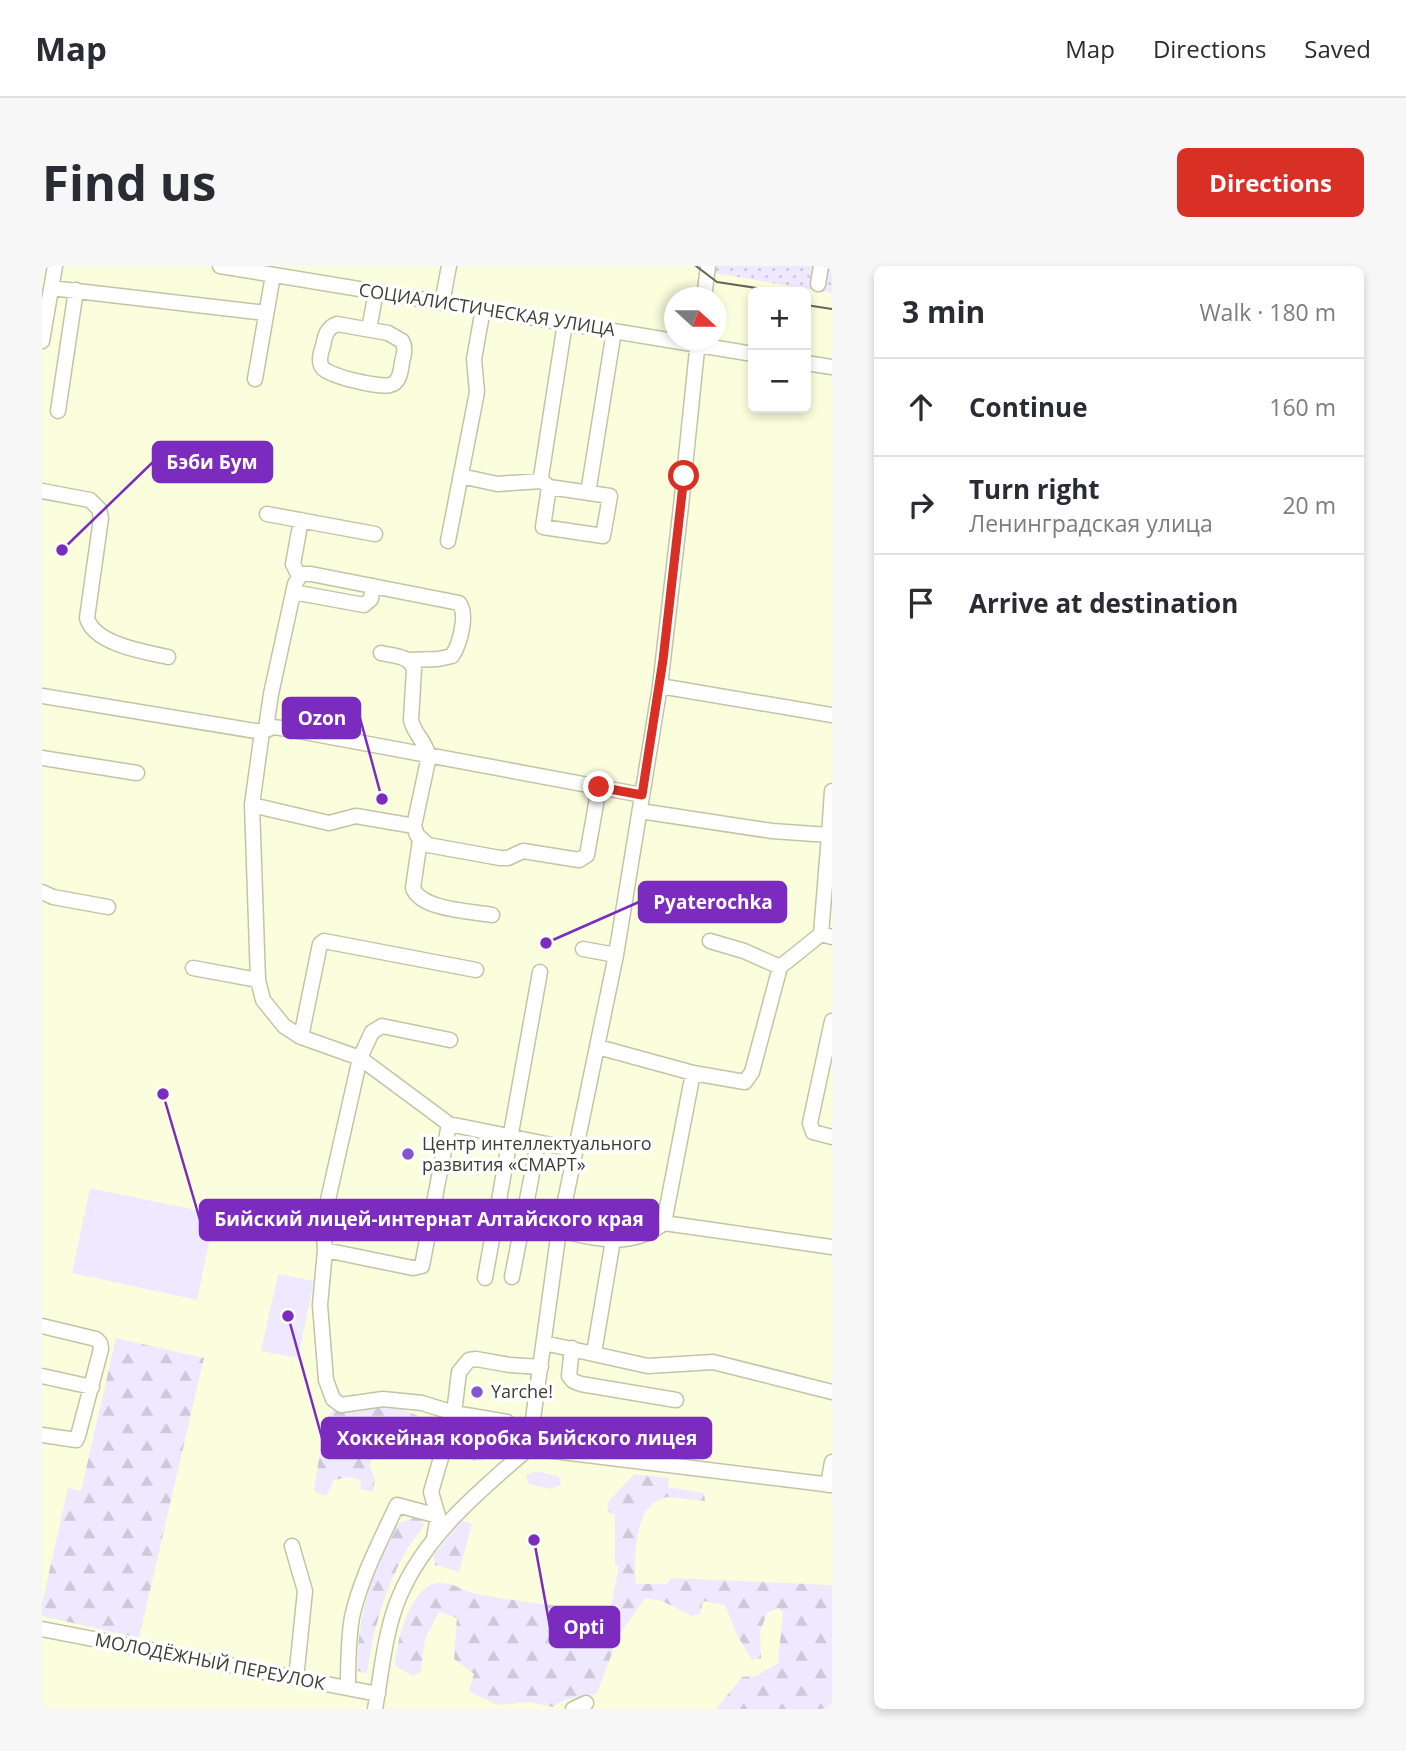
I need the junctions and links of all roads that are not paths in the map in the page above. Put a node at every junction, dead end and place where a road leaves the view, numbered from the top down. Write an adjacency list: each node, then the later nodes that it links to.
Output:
1 (55, 266): 9 (street)
2 (220, 266): 6 (street, СОЦИАЛИСТИЧЕСКАЯ УЛИЦА)
3 (449, 266): 12 (street)
4 (708, 266): 8 (street)
5 (821, 266): 7 (street)
6 (273, 275): 11 (street, СОЦИАЛИСТИЧЕСКАЯ УЛИЦА); 14 (street)
7 (818, 284)
8 (705, 287)
9 (51, 288): 10 (street); 19 (street)
10 (76, 290): 14 (street); 26 (street)
11 (376, 292): 12 (street, СОЦИАЛИСТИЧЕСКАЯ УЛИЦА); 16 (street)
12 (442, 303): 13 (street, СОЦИАЛИСТИЧЕСКАЯ УЛИЦА)
13 (483, 309): 15 (street, СОЦИАЛИСТИЧЕСКАЯ УЛИЦА); 27 (street)
14 (266, 313): 25 (street)
15 (565, 323): 17 (street, СОЦИАЛИСТИЧЕСКАЯ УЛИЦА); 28 (street)
16 (369, 329): 16 (street)
17 (614, 331): 18 (street, СОЦИАЛИСТИЧЕСКАЯ УЛИЦА); 30 (street)
18 (664, 338)
19 (42, 341)
20 (727, 348): 22 (street, СОЦИАЛИСТИЧЕСКАЯ УЛИЦА)
21 (697, 350): 43 (street)
22 (748, 353)
23 (811, 364): 24 (street)
24 (832, 367)
25 (255, 379)
26 (58, 411)
27 (461, 476): 28 (street); 34 (street)
28 (545, 484): 30 (street); 30 (street)
29 (42, 491): 41 (street)
30 (588, 493)
31 (267, 514): 32 (street)
32 (301, 520): 33 (street); 35 (street)
33 (375, 534)
34 (448, 541)
35 (299, 576): 36 (street); 38 (street)
36 (330, 578): 37 (street); 39 (street)
37 (373, 586): 39 (street); 42 (street)
38 (293, 592): 39 (street); 46 (street)
39 (325, 598)
40 (381, 653): 42 (street)
41 (168, 657)
42 (408, 660): 47 (street)
43 (660, 686): 45 (street); 52 (street)
44 (42, 696): 46 (street)
45 (832, 715)
46 (264, 730): 47 (street); 53 (street)
47 (429, 756): 50 (street); 55 (street)
48 (42, 758): 49 (street)
49 (137, 774)
50 (599, 787): 52 (street); 57 (street)
51 (832, 791): 56 (street)
52 (642, 795): 54 (street)
53 (252, 805): 55 (street); 69 (street)
54 (640, 811): 56 (street); 64 (street)
55 (414, 826): 57 (street)
56 (830, 835): 61 (street)
57 (420, 840): 60 (street)
58 (42, 892): 59 (street)
59 (108, 907)
60 (492, 915)
61 (827, 935): 65 (street)
62 (710, 941): 65 (street)
63 (583, 949): 64 (street)
64 (616, 955): 73 (street)
65 (780, 967): 75 (street)
66 (193, 968): 69 (street)
67 (476, 970): 71 (street)
68 (540, 972): 77 (street)
69 (258, 980): 71 (street)
70 (832, 1021): 78 (street)
71 (301, 1037): 74 (street)
72 (450, 1040): 74 (street)
73 (598, 1047): 75 (street); 80 (street)
74 (360, 1058): 76 (street); 85 (street)
75 (693, 1073): 81 (street)
76 (449, 1124): 77 (street); 85 (street)
77 (511, 1137): 79 (street); 87 (street)
78 (832, 1137)
79 (538, 1143): 80 (street); 86 (street)
80 (576, 1150): 82 (street)
81 (664, 1223): 83 (street); 84 (street)
82 (559, 1230): 83 (street); 89 (street)
83 (613, 1240): 91 (street)
84 (832, 1247)
85 (325, 1251): 97 (street)
86 (512, 1277)
87 (485, 1278)
88 (42, 1326): 94 (street)
89 (544, 1343): 90 (street); 92 (street)
90 (572, 1348): 91 (street); 96 (street)
91 (594, 1353): 95 (street)
92 (541, 1367): 97 (street); 100 (street)
93 (42, 1376): 94 (street)
94 (92, 1387): 99 (street)
95 (832, 1392)
96 (676, 1400)
97 (454, 1413): 98 (street); 103 (street)
98 (508, 1422)
99 (42, 1435)
100 (529, 1448): 102 (street); 104 (street)
101 (832, 1462): 102 (street)
102 (830, 1485)
103 (438, 1516): 104 (street); 108 (street)
104 (434, 1538): 109 (street)
105 (292, 1546): 107 (street)
106 (43, 1633): 107 (street, МОЛОДЁЖНЫЙ ПЕРЕУЛОК)
107 (296, 1679): 108 (street, МОЛОДЁЖНЫЙ ПЕРЕУЛОК)
108 (348, 1688): 109 (street, МОЛОДЁЖНЫЙ ПЕРЕУЛОК)
109 (378, 1694): 110 (street)
110 (375, 1709)

